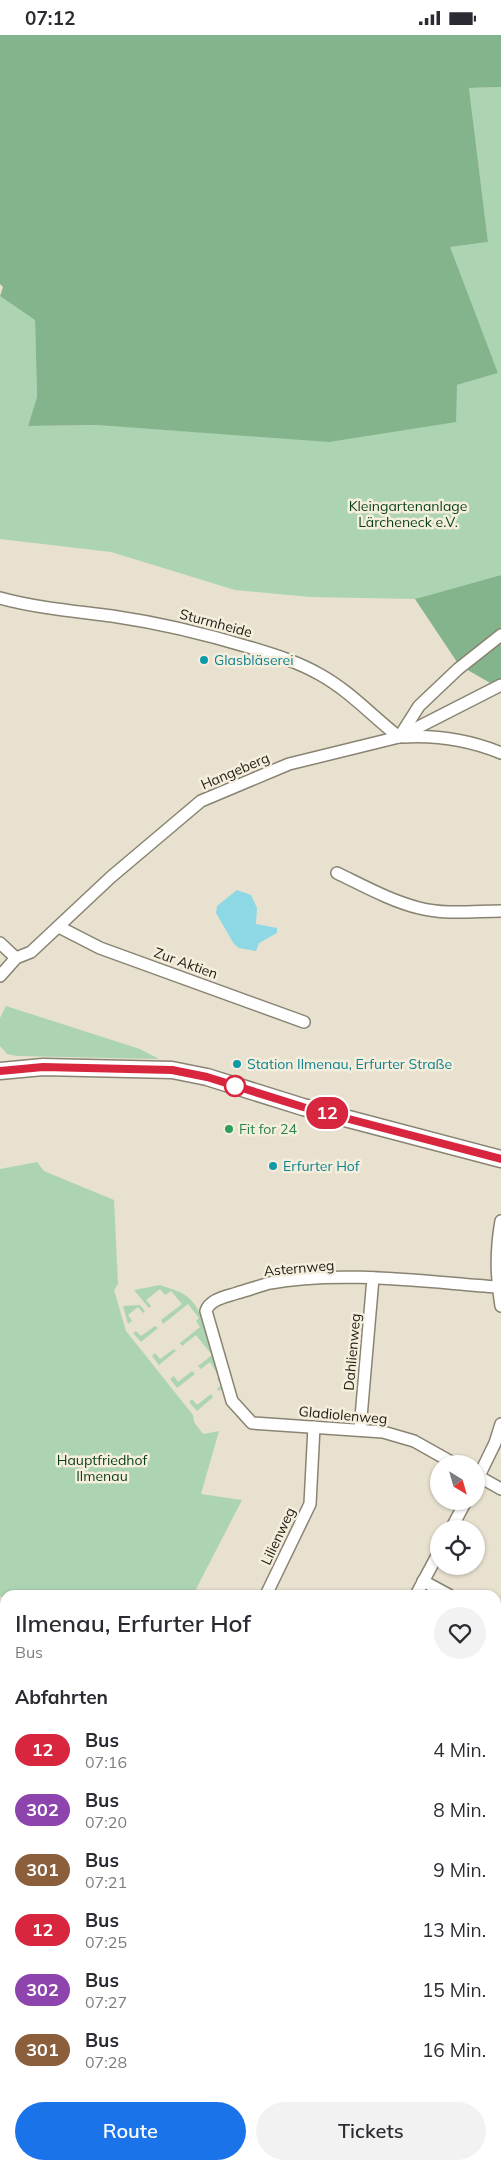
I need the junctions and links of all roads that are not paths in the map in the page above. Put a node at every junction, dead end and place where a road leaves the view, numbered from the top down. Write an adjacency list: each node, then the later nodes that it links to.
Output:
1 (0, 598): 4 (street, Sturmheide)
2 (501, 635): 4 (street)
3 (501, 685): 4 (street, Hangeberg)
4 (399, 737): 5 (street); 8 (street, Hangeberg)
5 (501, 753)
6 (337, 873): 7 (street)
7 (501, 911)
8 (59, 927): 10 (street, Hangeberg); 12 (street, Zur Aktien)
9 (0, 943): 10 (street)
10 (16, 958): 11 (street, Hangeberg)
11 (0, 976)
12 (304, 1022)
13 (0, 1071): 14 (main road)
14 (501, 1159)
15 (501, 1221): 17 (street)
16 (373, 1278): 17 (street, Asternweg); 19 (street, Asternweg); 22 (street, Dahlienweg)
17 (498, 1287): 18 (street)
18 (501, 1306)
19 (232, 1401): 21 (street, Gladiolenweg)
20 (501, 1425): 24 (street)
21 (314, 1427): 22 (street, Gladiolenweg); 29 (street, Lilienweg)
22 (360, 1429): 23 (street, Gladiolenweg)
23 (439, 1455)
24 (485, 1462)
25 (485, 1482): 26 (street)
26 (501, 1489)
27 (430, 1569): 28 (street)
28 (423, 1581): 30 (street); 31 (street)
29 (268, 1590)
30 (418, 1590)
31 (440, 1590)

